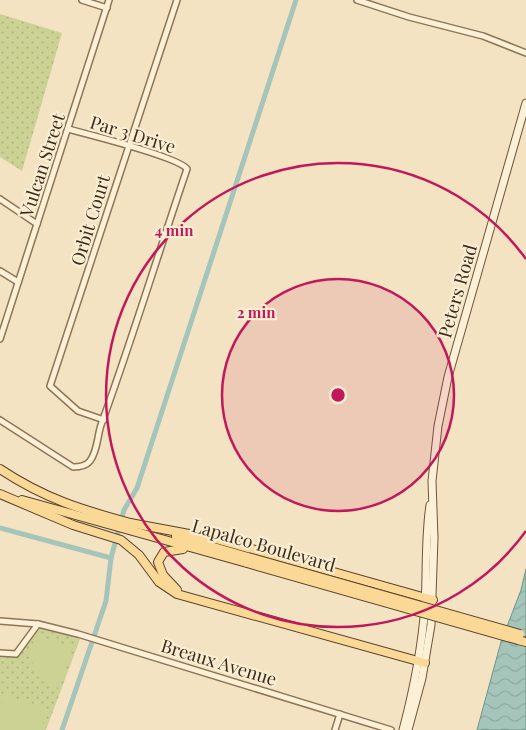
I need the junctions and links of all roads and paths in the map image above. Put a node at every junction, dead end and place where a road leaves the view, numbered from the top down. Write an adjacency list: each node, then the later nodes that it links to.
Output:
1 (82, 0): 5 (street)
2 (109, 0): 5 (street, Vulcan Street)
3 (177, 0): 9 (street, Orbit Court)
4 (357, 0): 6 (street)
5 (107, 8): 8 (street, Vulcan Street)
6 (526, 53)
7 (526, 104): 25 (main road, Peters Road)
8 (68, 129): 9 (street, Par 3 Drive); 11 (street, Vulcan Street)
9 (128, 146): 16 (street, Orbit Court); 16 (street, Par 3 Drive)
10 (0, 199): 11 (street)
11 (37, 224): 13 (street, Vulcan Street)
12 (0, 271): 13 (street)
13 (18, 282): 14 (street, Vulcan Street)
14 (0, 339)
15 (0, 420): 16 (street)
16 (103, 422)
17 (0, 469): 20 (main road, Lapalco Boulevard)
18 (0, 490): 20 (main road, Lapalco Boulevard)
19 (0, 494): 24 (main road)
20 (112, 522): 21 (main road, Lapalco Boulevard)
21 (129, 526): 22 (main road, Lapalco Boulevard); 23 (main road, Lapalco Boulevard); 25 (main road)
22 (194, 549): 23 (main road, Lapalco Boulevard); 24 (main road)
23 (248, 560): 28 (main road, Lapalco Boulevard, bridge); 29 (main road, Lapalco Boulevard, bridge)
24 (188, 596): 31 (main road)
25 (429, 599): 31 (main road, Peters Road)
26 (0, 621): 27 (street, Breaux Avenue)
27 (38, 624): 30 (street); 32 (street, Breaux Avenue)
28 (526, 636)
29 (526, 642)
30 (0, 653)
31 (422, 662): 35 (main road, Peters Road); 36 (main road, Peters Road)
32 (340, 714): 33 (street); 34 (street, Breaux Avenue)
33 (335, 730)
34 (391, 730)
35 (403, 730)
36 (408, 730)

